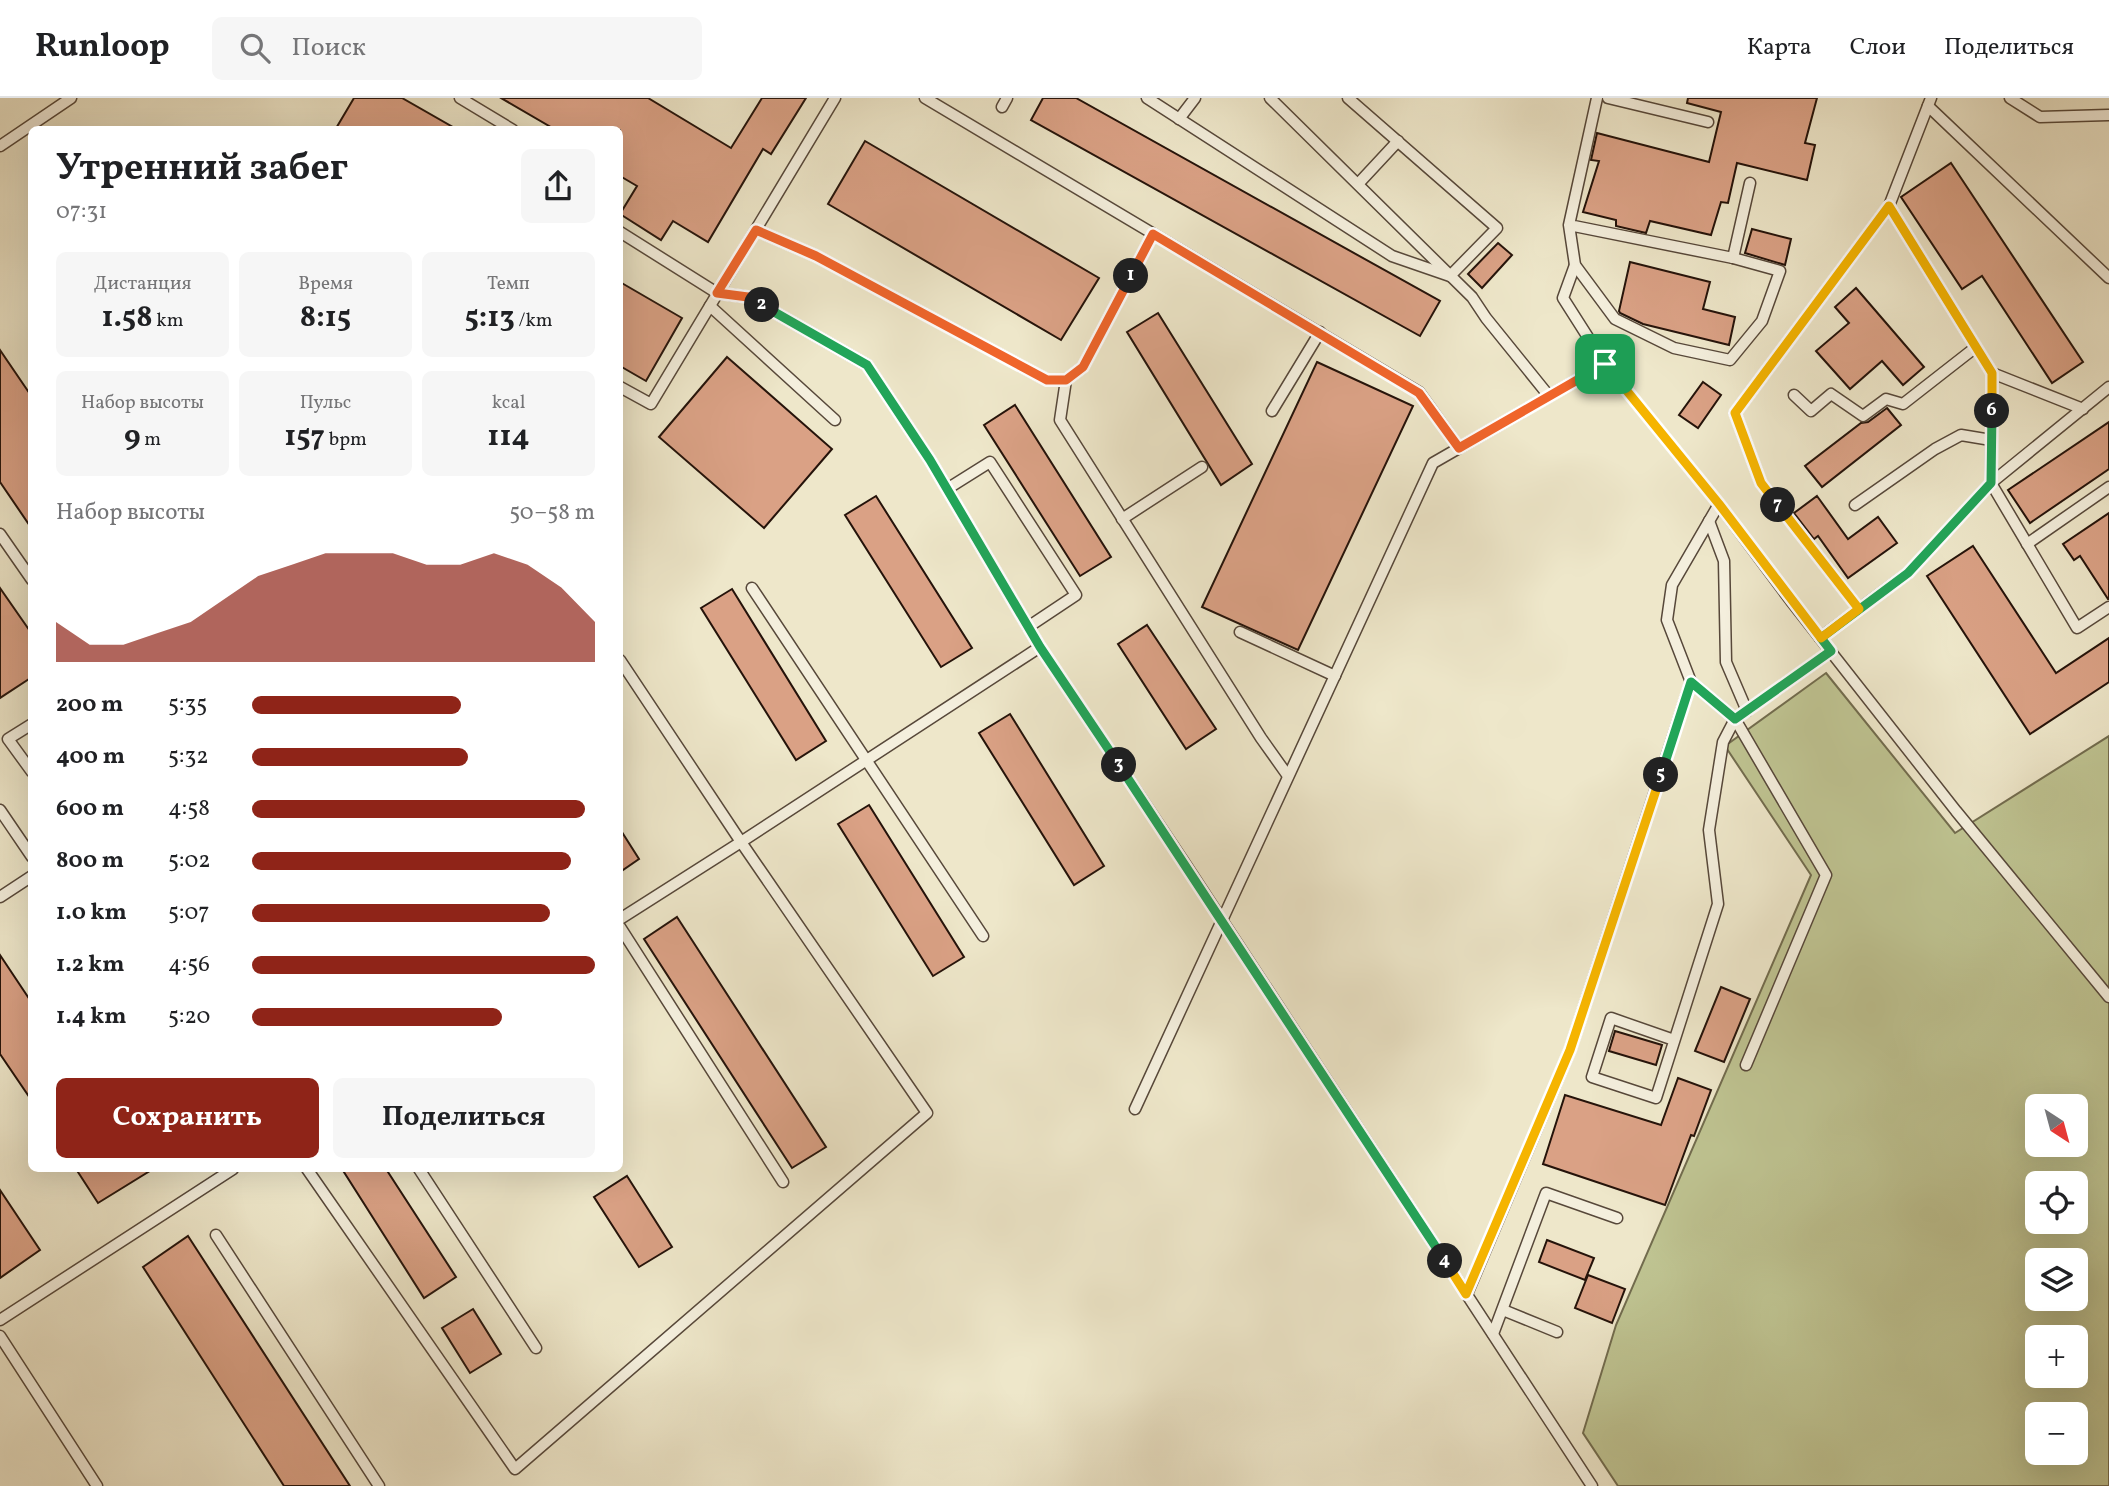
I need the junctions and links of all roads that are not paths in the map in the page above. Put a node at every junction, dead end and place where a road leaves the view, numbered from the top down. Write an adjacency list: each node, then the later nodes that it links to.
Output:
1 (71, 98): 16 (lane)
2 (460, 98): 17 (lane)
3 (835, 98): 25 (lane)
4 (925, 98): 27 (lane)
5 (1147, 98): 14 (lane)
6 (1195, 98): 14 (lane)
7 (1270, 98): 22 (lane)
8 (1348, 98): 19 (lane)
9 (1597, 98): 24 (lane)
10 (1608, 98): 15 (lane)
11 (2010, 98): 13 (lane)
12 (1930, 102): 23 (lane); 31 (lane)
13 (2108, 115)
14 (1179, 119): 30 (lane)
15 (1708, 122)
16 (30, 126)
17 (506, 126)
18 (28, 127): 20 (lane)
19 (1398, 141): 22 (lane); 30 (lane)
20 (0, 146)
21 (1750, 183): 28 (lane)
22 (1358, 184): 30 (lane)
23 (1889, 206): 35 (lane); 61 (lane)
24 (1569, 225): 28 (lane); 29 (lane)
25 (756, 230): 32 (lane); 38 (lane)
26 (623, 234): 32 (lane)
27 (1153, 234): 34 (lane); 38 (lane)
28 (1733, 258): 29 (lane)
29 (1575, 265): 36 (lane)
30 (1450, 276): 42 (lane)
31 (2109, 278)
32 (717, 293): 33 (lane); 51 (lane)
33 (710, 306): 40 (lane); 45 (lane)
34 (1320, 332): 44 (lane); 47 (lane)
35 (1976, 347): 37 (lane); 41 (lane)
36 (1605, 364): 42 (lane); 52 (lane)
37 (1992, 373): 43 (lane); 46 (lane)
38 (1066, 380): 54 (lane)
39 (2109, 387): 43 (lane)
40 (623, 389)
41 (1794, 395)
42 (1549, 396): 47 (lane)
43 (2082, 408): 49 (lane)
44 (1272, 411)
45 (835, 420)
46 (1991, 440): 49 (lane); 53 (lane)
47 (1459, 448): 68 (lane)
48 (1202, 467): 54 (lane)
49 (1991, 483): 57 (lane); 61 (lane)
50 (2109, 486): 57 (lane)
51 (947, 489): 62 (lane); 62 (lane)
52 (1719, 504): 55 (lane); 64 (lane)
53 (1855, 505)
54 (1122, 519): 75 (lane)
55 (1709, 521): 69 (lane); 70 (lane)
56 (0, 534): 58 (lane)
57 (2027, 544): 60 (lane)
58 (28, 574)
59 (752, 588): 73 (lane)
60 (2109, 607)
61 (1859, 609): 64 (lane)
62 (1028, 626): 65 (lane)
63 (1240, 632): 68 (lane)
64 (1821, 638): 66 (lane)
65 (1040, 647): 73 (lane); 82 (lane)
66 (1831, 651): 70 (lane); 85 (lane)
67 (623, 665): 77 (lane)
68 (1335, 676): 75 (lane)
69 (1691, 682): 71 (lane); 95 (lane)
70 (1747, 711): 71 (lane)
71 (1735, 719): 86 (lane); 87 (lane)
72 (28, 726): 74 (lane)
73 (866, 759): 77 (lane); 84 (lane)
74 (28, 766)
75 (1288, 776): 82 (lane)
76 (0, 810): 78 (lane)
77 (741, 842): 81 (lane); 90 (lane)
78 (28, 851)
79 (28, 879): 80 (lane)
80 (0, 897)
81 (623, 917)
82 (1222, 920): 88 (lane); 95 (lane)
83 (623, 932): 92 (lane)
84 (984, 936)
85 (2109, 996)
86 (1674, 1040): 86 (lane)
87 (1746, 1066)
88 (1135, 1109)
89 (228, 1172): 97 (lane)
90 (309, 1172)
91 (421, 1172): 101 (lane)
92 (783, 1182)
93 (1617, 1218): 96 (lane)
94 (216, 1235): 103 (lane)
95 (1466, 1294): 99 (lane)
96 (1503, 1310): 98 (lane); 99 (lane)
97 (0, 1320)
98 (1557, 1332)
99 (1493, 1334): 104 (lane)
100 (0, 1336): 102 (lane)
101 (536, 1348)
102 (97, 1486)
103 (379, 1486)
104 (1592, 1486)

